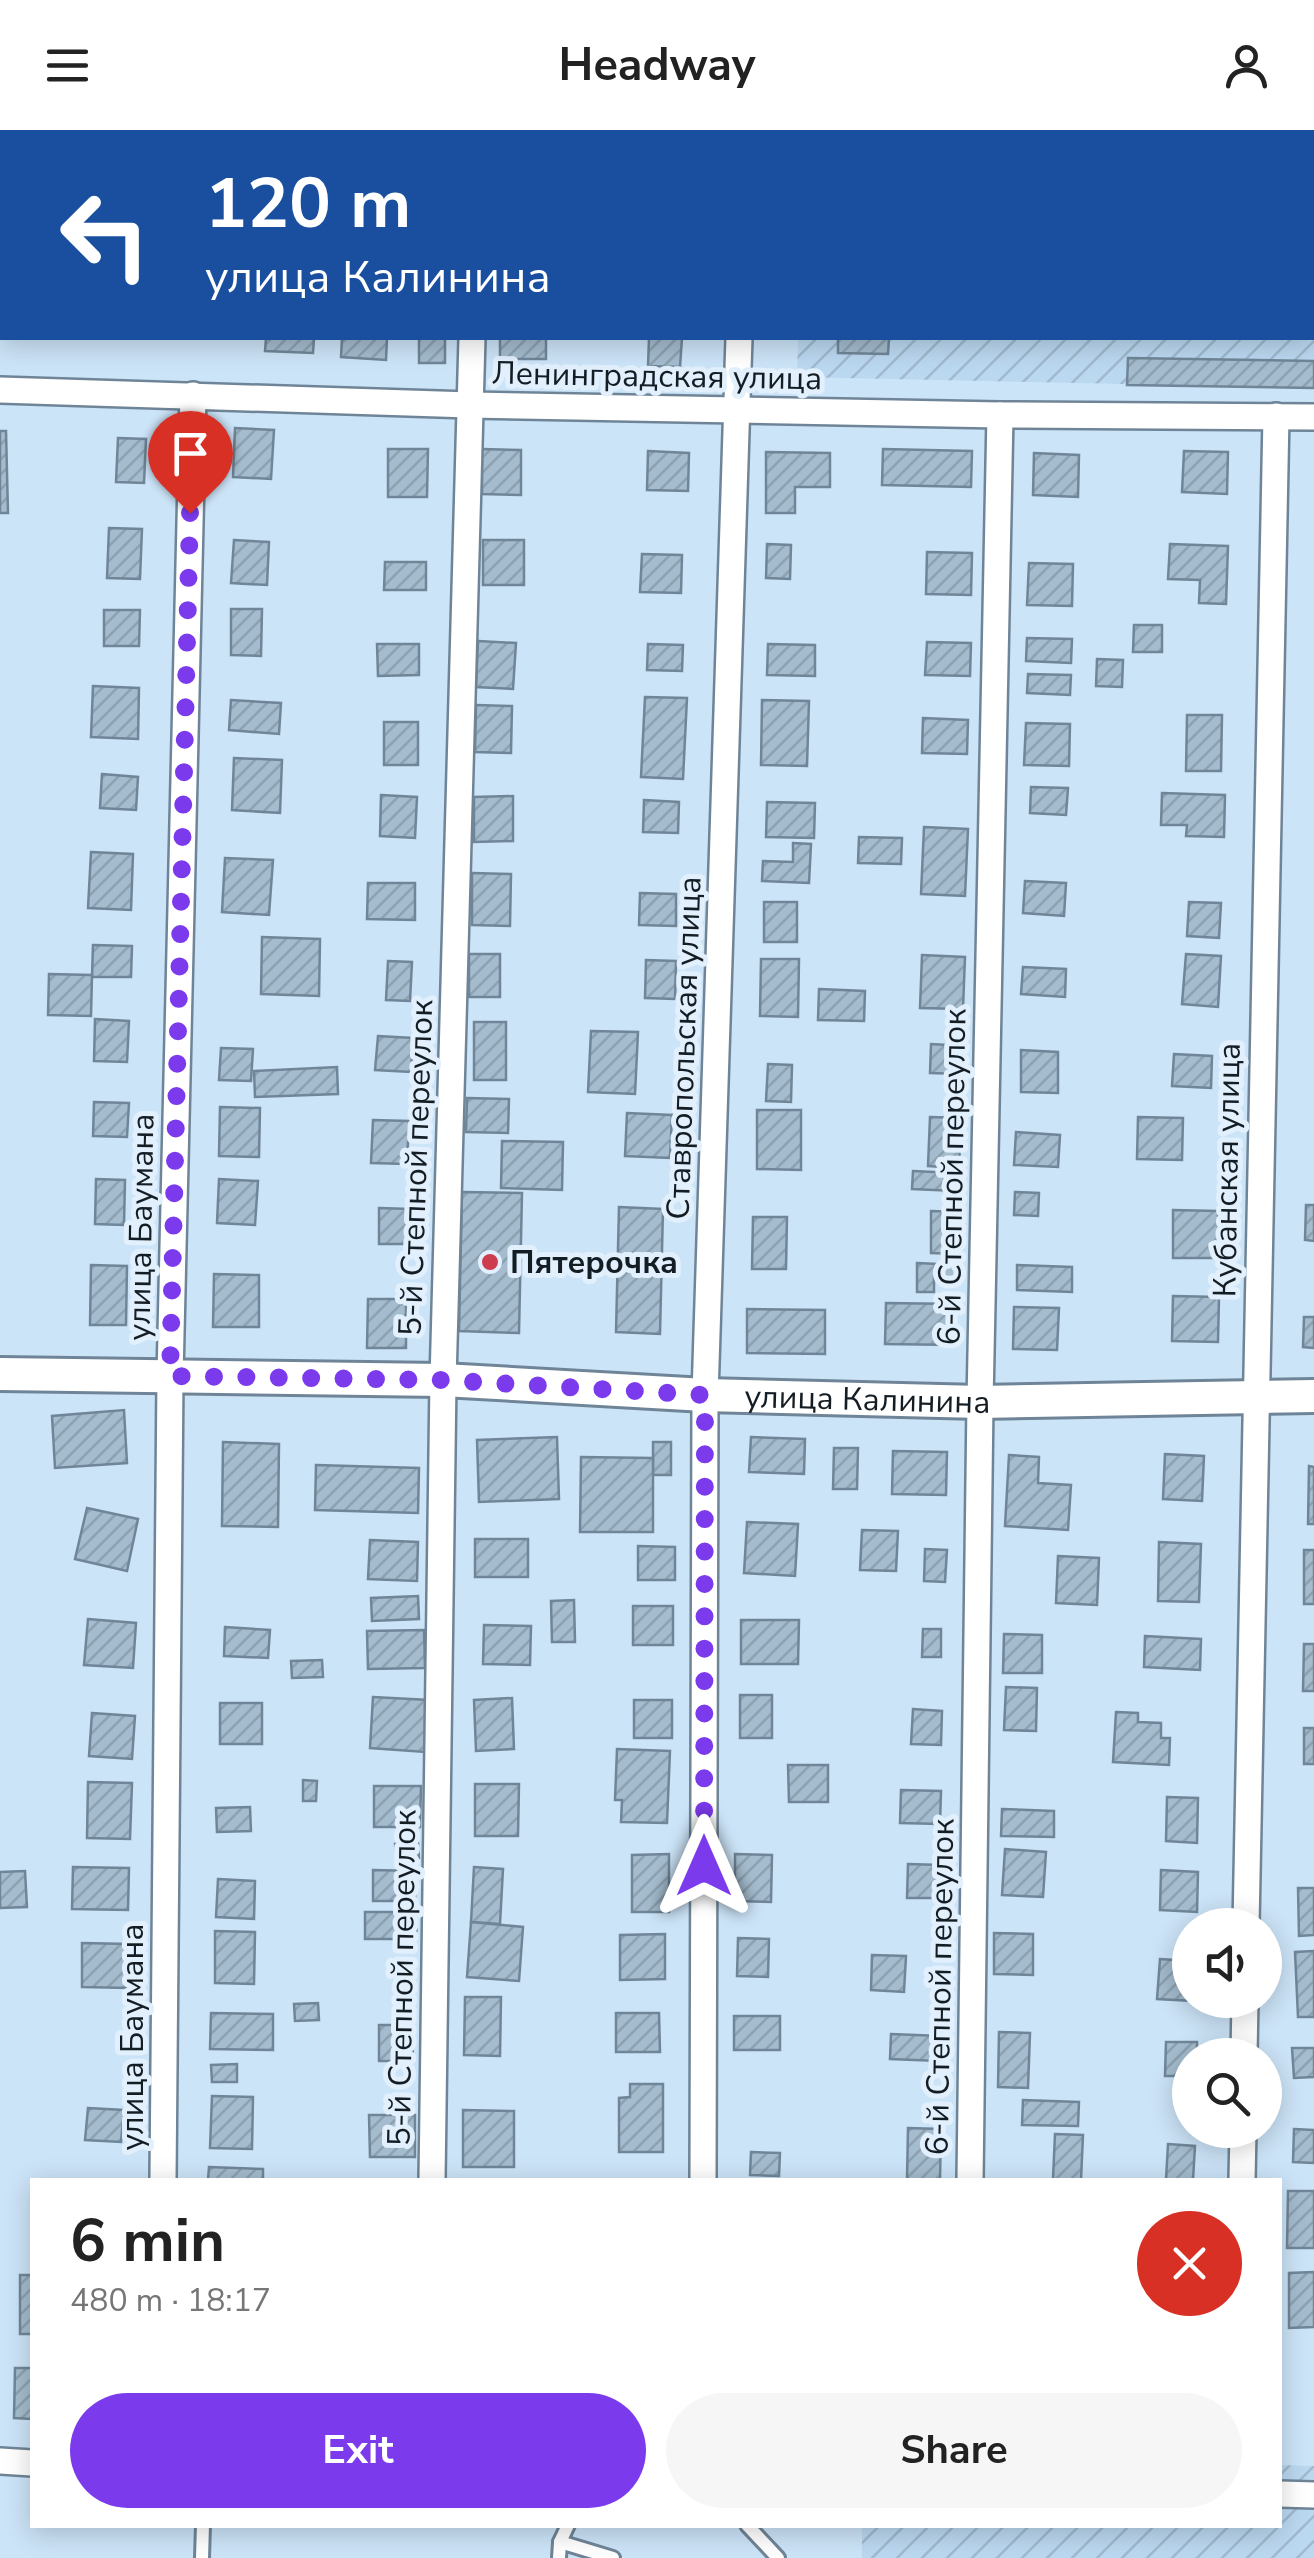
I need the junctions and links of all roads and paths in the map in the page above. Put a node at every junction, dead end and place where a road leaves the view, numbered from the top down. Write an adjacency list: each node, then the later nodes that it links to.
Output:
1 (472, 340): 5 (street, 5-й Степной переулок)
2 (740, 340): 6 (street, Ставропольская улица)
3 (0, 390): 4 (street, Ленинградская улица)
4 (194, 396): 5 (street, Ленинградская улица); 11 (street, улица Баумана)
5 (470, 406): 6 (street, Ленинградская улица); 12 (street, 5-й Степной переулок)
6 (738, 408): 7 (street, Ленинградская улица); 14 (street, Ставропольская улица)
7 (1000, 416): 8 (street, Ленинградская улица); 16 (street, 6-й Степной переулок)
8 (1276, 416): 9 (street, Ленинградская улица); 13 (street, Кубанская улица)
9 (1314, 416)
10 (0, 1374): 11 (street, улица Калинина)
11 (170, 1376): 12 (street, улица Калинина); 19 (street, улица Баумана)
12 (442, 1380): 14 (street, улица Калинина); 20 (street, 5-й Степной переулок)
13 (1254, 1394): 15 (street, улица Калинина); 16 (street, улица Калинина); 17 (street, Кубанская улица)
14 (705, 1395): 16 (street, улица Калинина); 21 (street, Ставропольская улица)
15 (1314, 1396)
16 (980, 1402): 22 (street, 6-й Степной переулок)
17 (1246, 1908)
18 (1242, 2148): 23 (street)
19 (163, 2178)
20 (432, 2178)
21 (703, 2178)
22 (970, 2178)
23 (1242, 2178)
24 (0, 2461): 25 (street)
25 (30, 2463)
26 (1282, 2494): 27 (street)
27 (1314, 2495)
28 (203, 2528): 32 (lane)
29 (567, 2528): 31 (lane)
30 (750, 2528): 35 (lane)
31 (560, 2542): 33 (lane); 34 (lane)
32 (202, 2558)
33 (558, 2558)
34 (613, 2558)
35 (778, 2558)

